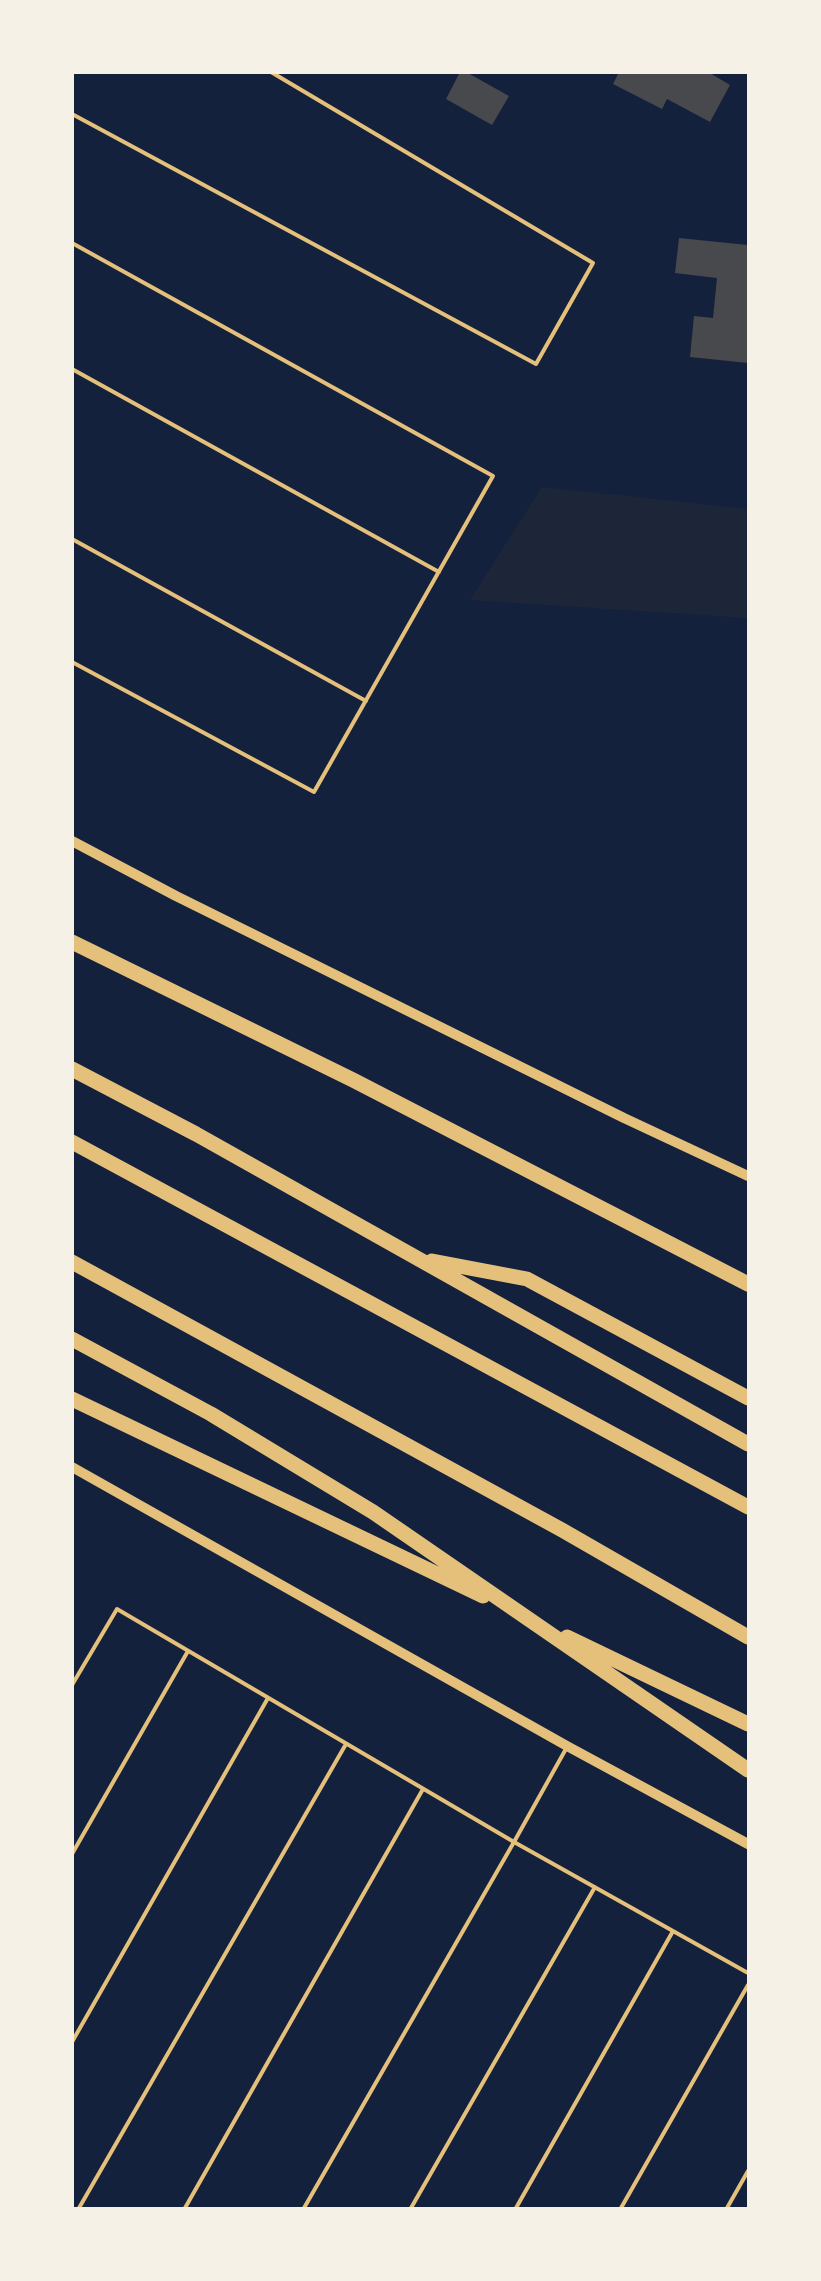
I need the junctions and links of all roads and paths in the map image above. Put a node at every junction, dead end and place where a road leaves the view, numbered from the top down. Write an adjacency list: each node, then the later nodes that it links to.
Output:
1 (271, 72): 2 (lane)
2 (72, 114)
3 (72, 243): 6 (lane)
4 (72, 369): 6 (lane)
5 (72, 539): 8 (lane)
6 (439, 572): 8 (lane)
7 (72, 662): 8 (lane)
8 (366, 701)
9 (72, 841): 13 (main road)
10 (72, 942): 16 (highway)
11 (72, 1069): 14 (highway)
12 (72, 1142): 22 (highway)
13 (748, 1176)
14 (419, 1259): 18 (highway); 20 (highway)
15 (72, 1262): 23 (highway)
16 (748, 1284)
17 (72, 1339): 30 (highway)
18 (748, 1398)
19 (72, 1399): 27 (highway)
20 (748, 1444)
21 (72, 1467): 29 (main road)
22 (748, 1507)
23 (748, 1637)
24 (188, 1651): 25 (lane); 26 (lane); 34 (lane)
25 (72, 1686)
26 (268, 1698): 28 (lane); 39 (lane)
27 (748, 1724)
28 (346, 1744): 31 (lane); 41 (lane)
29 (567, 1746): 32 (lane); 33 (main road)
30 (748, 1770)
31 (423, 1789): 32 (lane); 42 (lane)
32 (514, 1842): 35 (lane); 43 (lane)
33 (748, 1844)
34 (72, 1854)
35 (595, 1887): 36 (lane); 44 (lane)
36 (673, 1931): 37 (lane); 45 (lane)
37 (748, 1973)
38 (748, 1985): 46 (lane)
39 (72, 2042)
40 (748, 2171): 47 (lane)
41 (79, 2208)
42 (185, 2208)
43 (304, 2208)
44 (411, 2208)
45 (516, 2208)
46 (621, 2208)
47 (727, 2208)

